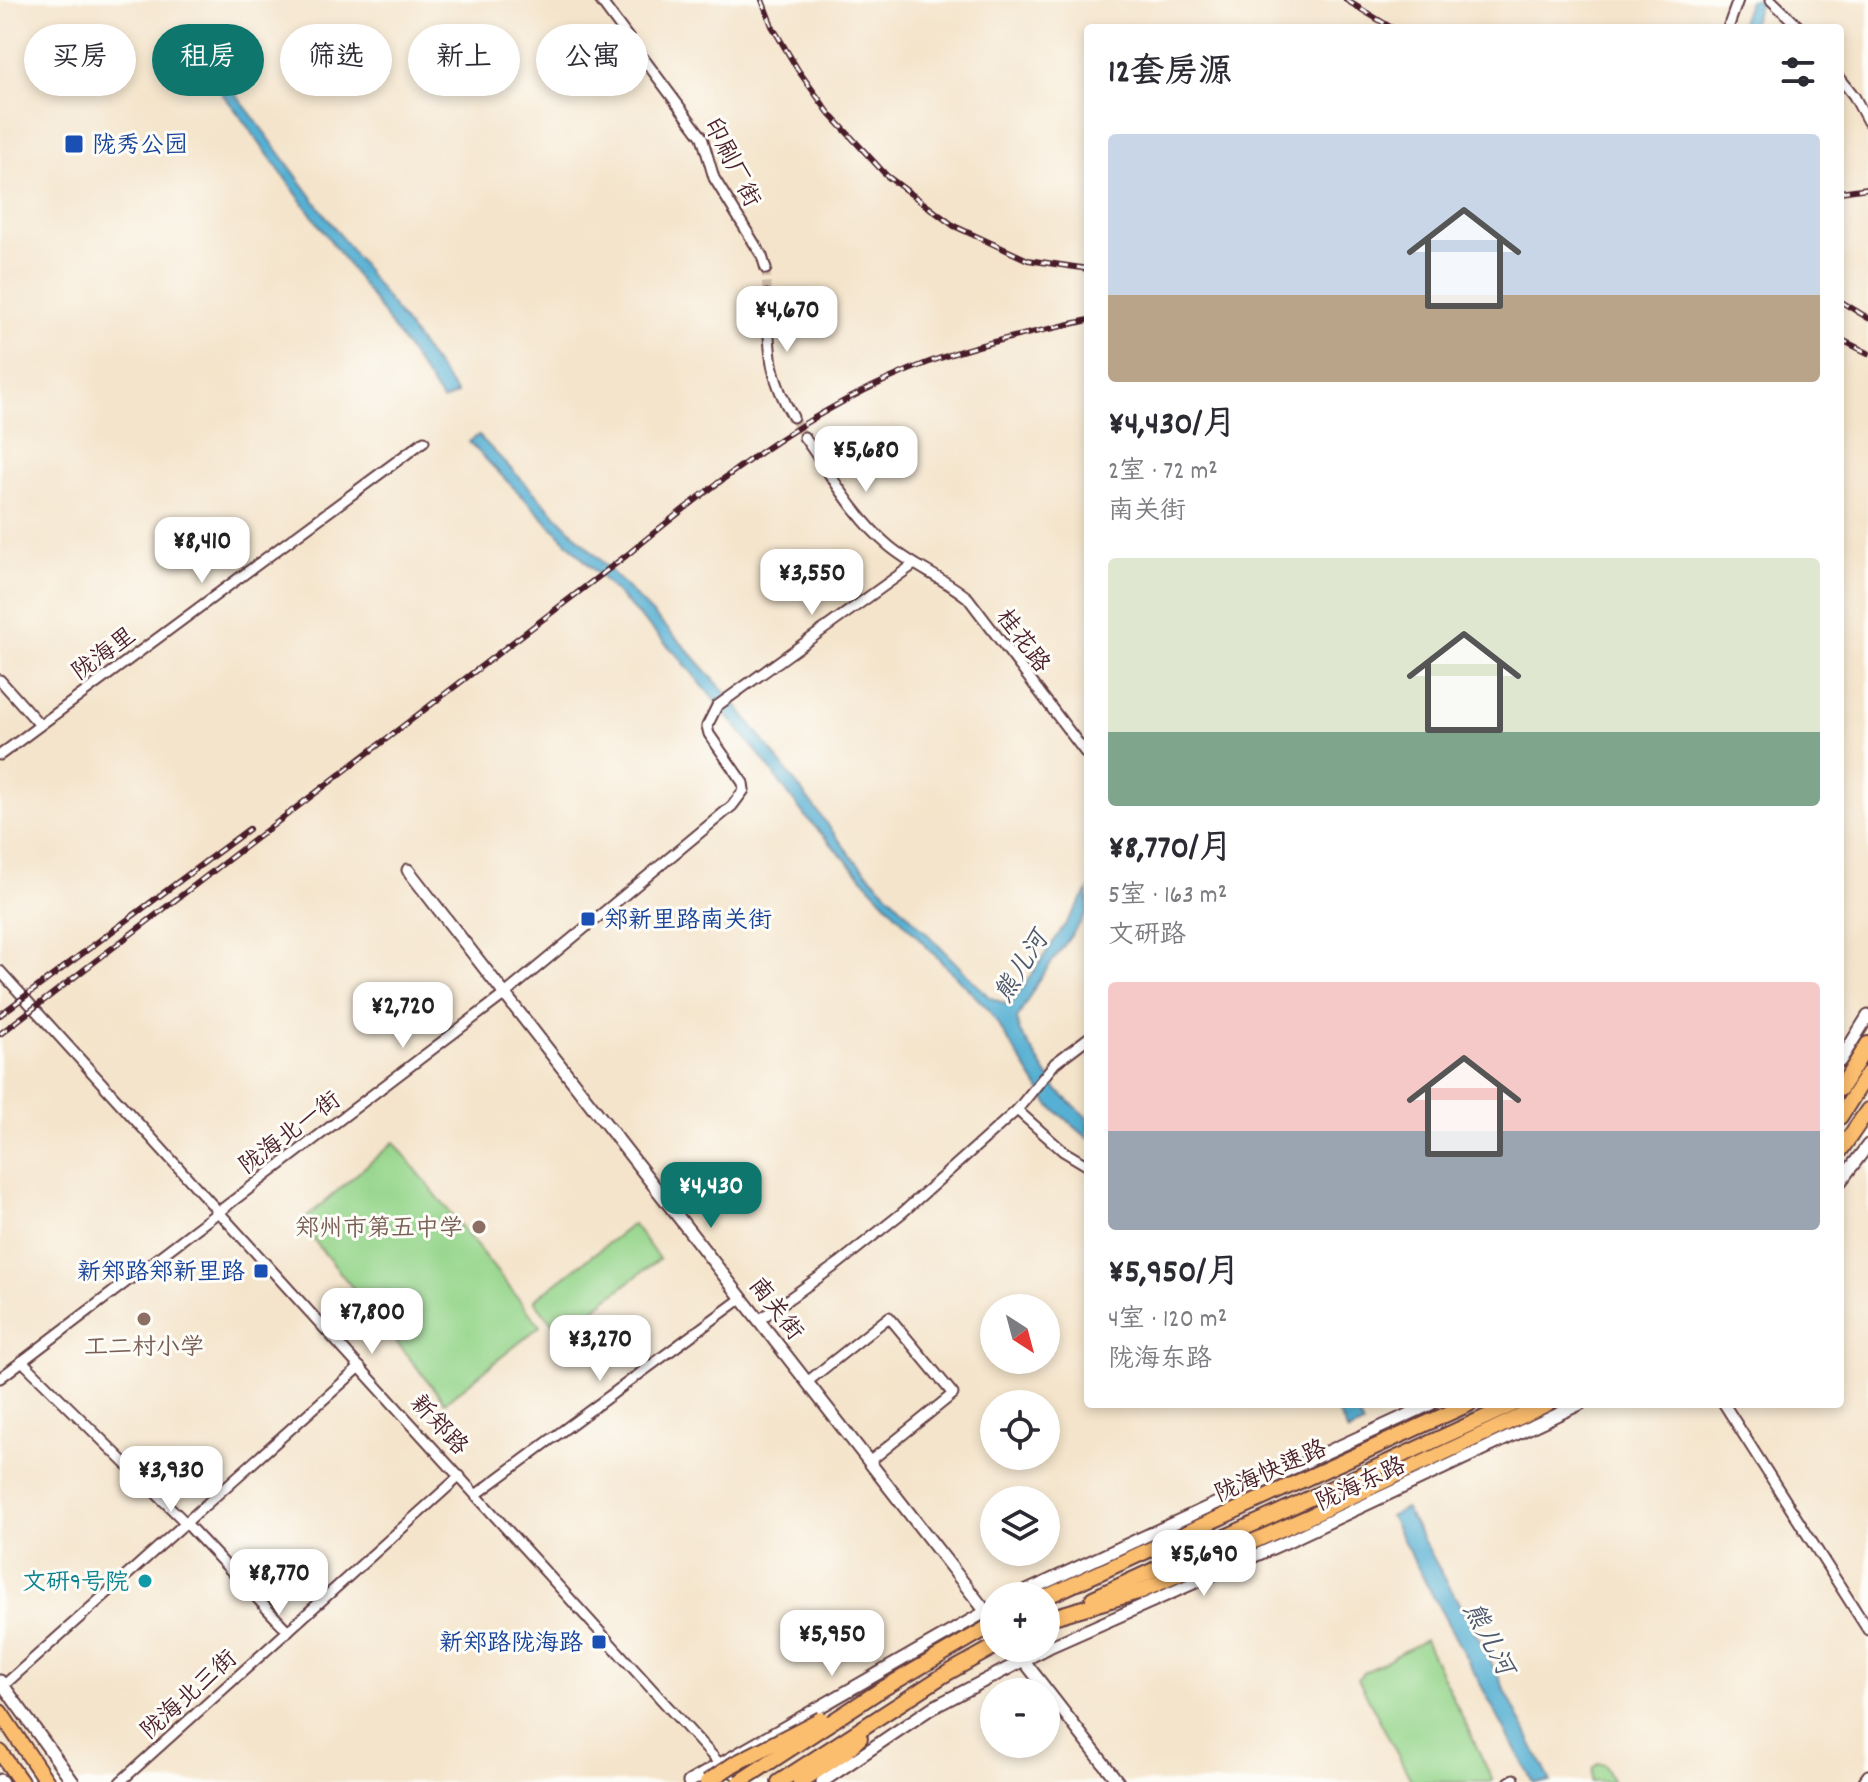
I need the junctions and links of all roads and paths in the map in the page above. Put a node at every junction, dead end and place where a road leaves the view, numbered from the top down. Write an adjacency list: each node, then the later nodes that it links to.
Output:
1 (600, 0): 8 (street, 印刷厂街)
2 (1738, 0): 4 (street)
3 (1771, 0): 5 (street)
4 (1729, 24)
5 (1796, 24)
6 (1844, 83): 7 (street)
7 (1868, 122)
8 (766, 269)
9 (767, 295): 10 (street)
10 (793, 417)
11 (804, 437): 13 (street)
12 (424, 441): 15 (street, 陇海里)
13 (913, 565): 16 (street, 桂花路); 20 (street, 陇海北一街)
14 (0, 680): 15 (street)
15 (40, 725): 17 (street, 陇海里)
16 (1084, 751)
17 (0, 755)
18 (408, 870): 20 (street, 南关街)
19 (0, 971): 34 (street, 新郑路)
20 (505, 994): 34 (street, 陇海北一街); 35 (street, 南关街)
21 (1868, 1016): 24 (street)
22 (1084, 1041): 27 (street)
23 (1868, 1044): 26 (main road)
24 (1844, 1055)
25 (1868, 1073): 29 (main road)
26 (1844, 1083)
27 (1017, 1110): 32 (street); 36 (street)
28 (1868, 1110): 30 (main road)
29 (1844, 1111)
30 (1844, 1145)
31 (1868, 1145): 33 (street)
32 (1084, 1164)
33 (1844, 1177)
34 (217, 1212): 37 (street, 陇海北一街); 38 (street, 新郑路)
35 (742, 1298): 36 (street, 南关街); 49 (street)
36 (759, 1320): 40 (street, 南关街)
37 (22, 1361): 39 (street, 陇海北一街); 50 (street)
38 (360, 1367): 48 (street, 新郑路); 50 (street)
39 (0, 1378)
40 (807, 1382): 47 (street, 南关街); 47 (street)
41 (1422, 1408): 51 (street, 陇海东路)
42 (1460, 1408): 52 (main road, 陇海快速路)
43 (1505, 1408): 54 (main road, 陇海快速路)
44 (1538, 1408): 55 (main road)
45 (1571, 1408): 60 (street, 陇海东路)
46 (1727, 1408): 58 (street)
47 (869, 1462): 53 (street, 南关街)
48 (460, 1476): 49 (street, 新郑路); 59 (street, 陇海北三街)
49 (477, 1494): 69 (street, 新郑路)
50 (186, 1523): 59 (street); 64 (street)
51 (1046, 1582)
52 (1060, 1591)
53 (980, 1601)
54 (1060, 1614)
55 (1060, 1616)
56 (980, 1622): 69 (street)
57 (980, 1624): 65 (main road, bridge)
58 (1868, 1630)
59 (288, 1631): 74 (street, 陇海北三街)
60 (1060, 1644)
61 (980, 1656): 66 (main road)
62 (1020, 1662): 81 (street, 陇海东路)
63 (1026, 1662): 82 (street)
64 (2, 1684): 73 (street)
65 (879, 1691): 76 (main road, bridge); 77 (main road, bridge)
66 (891, 1710): 79 (main road); 80 (main road)
67 (0, 1712): 72 (main road)
68 (0, 1752): 71 (main road)
69 (719, 1763): 75 (street); 78 (street, 新郑路)
70 (1868, 1775): 83 (street)
71 (21, 1782)
72 (47, 1782)
73 (73, 1782)
74 (120, 1782)
75 (689, 1782)
76 (707, 1782)
77 (739, 1782)
78 (746, 1782)
79 (779, 1782)
80 (800, 1782)
81 (822, 1782)
82 (1118, 1782)
83 (1863, 1782)

